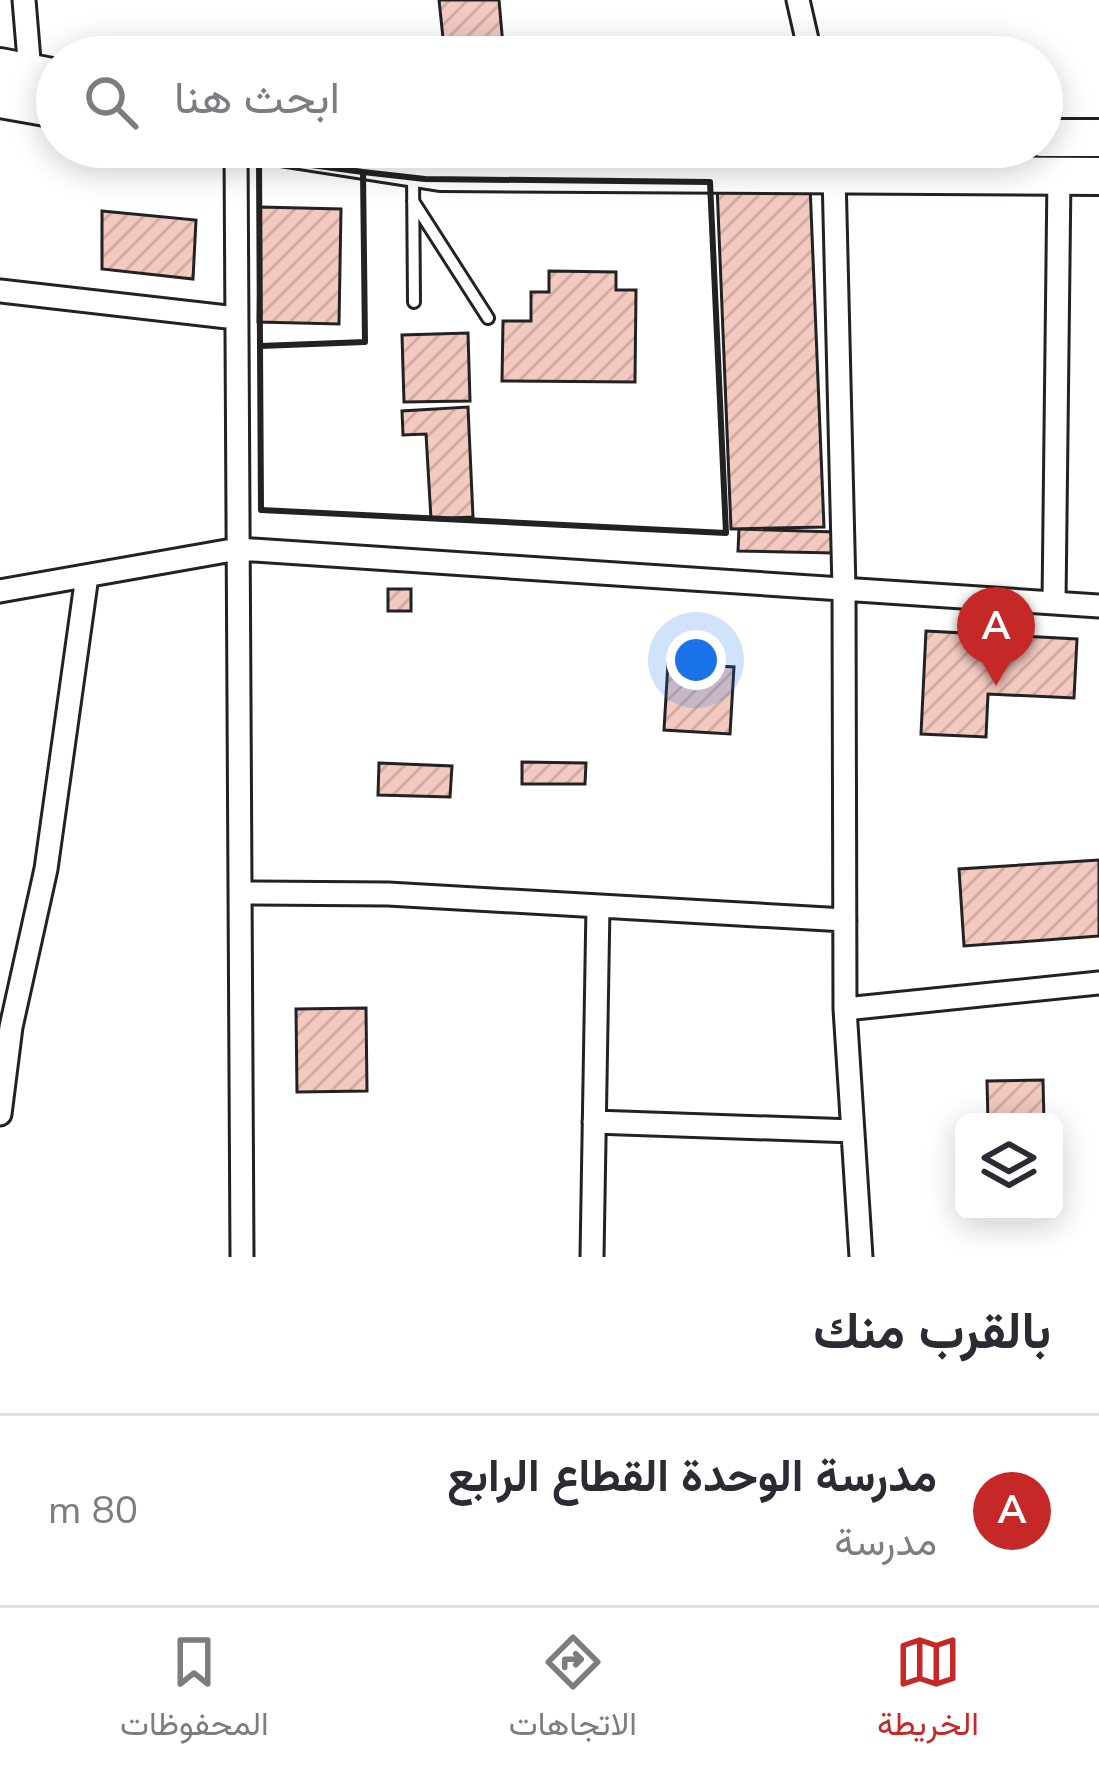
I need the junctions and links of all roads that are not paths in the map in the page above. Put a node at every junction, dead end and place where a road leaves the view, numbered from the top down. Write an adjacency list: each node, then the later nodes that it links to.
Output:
1 (24, 0): 4 (street)
2 (798, 0): 3 (street)
3 (806, 36)
4 (29, 72)
5 (0, 98): 6 (main road)
6 (36, 105)
7 (1063, 138): 8 (main road)
8 (1099, 139)
9 (236, 168): 19 (street)
10 (356, 168): 16 (main road)
11 (571, 168): 16 (main road)
12 (832, 168): 23 (street)
13 (946, 168): 14 (main road)
14 (1059, 176): 15 (main road); 25 (street)
15 (1099, 176)
16 (413, 184): 18 (lane); 20 (lane)
17 (0, 291): 19 (street)
18 (414, 302)
19 (236, 318): 21 (street)
20 (488, 318)
21 (238, 549): 22 (street); 23 (street); 27 (street)
22 (87, 575): 24 (street); 32 (street)
23 (844, 589): 25 (street); 29 (street)
24 (0, 591)
25 (1054, 603): 26 (street)
26 (1099, 606)
27 (240, 893): 28 (street); 36 (street)
28 (598, 906): 29 (street); 34 (street)
29 (844, 920): 31 (street)
30 (1099, 983): 31 (street)
31 (844, 1009): 35 (street)
32 (5, 1028): 33 (street)
33 (0, 1114)
34 (594, 1122): 35 (street); 37 (street)
35 (853, 1131): 38 (street)
36 (242, 1257)
37 (592, 1257)
38 (861, 1257)

